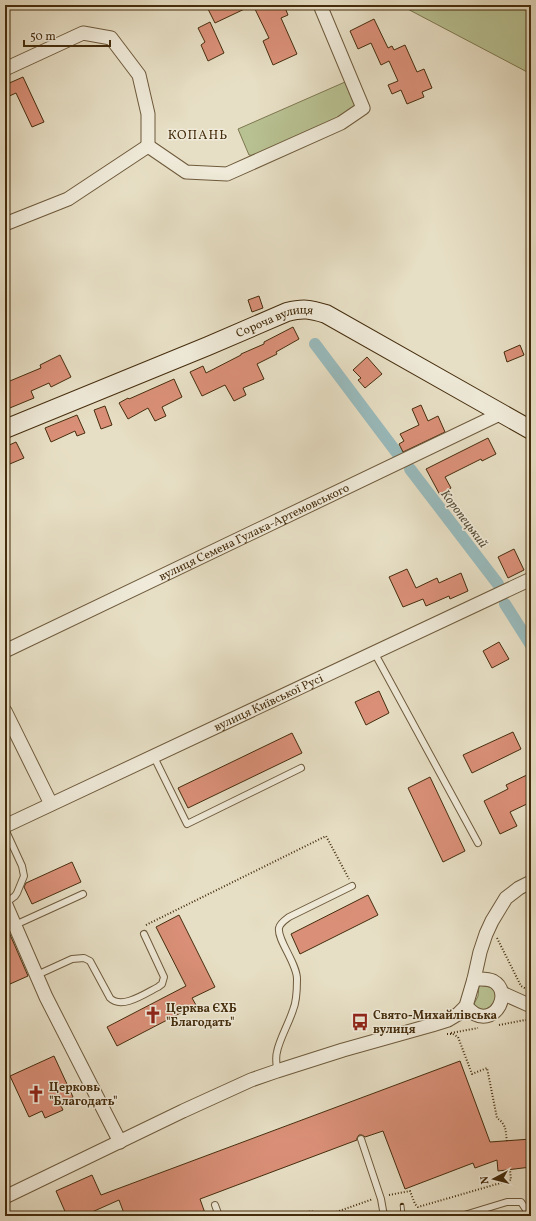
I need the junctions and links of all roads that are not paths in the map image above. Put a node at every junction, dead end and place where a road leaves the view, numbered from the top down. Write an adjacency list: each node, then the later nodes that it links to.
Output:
1 (320, 5): 3 (street)
2 (5, 69): 3 (street)
3 (148, 146): 4 (street)
4 (5, 224)
5 (502, 413): 6 (main road, Сороча вулиця); 7 (main road, Сороча вулиця); 9 (street, вулиця Семена Гулака-Артемовського)
6 (5, 429)
7 (531, 430)
8 (531, 579): 10 (street, вулиця Київської Русі)
9 (5, 651)
10 (374, 652): 12 (street, вулиця Київської Русі); 16 (lane)
11 (5, 711): 14 (street)
12 (153, 756): 13 (lane); 14 (street, вулиця Київської Русі)
13 (301, 768)
14 (51, 804): 15 (street, вулиця Київської Русі)
15 (5, 827): 20 (lane)
16 (478, 843)
17 (531, 882): 24 (street)
18 (352, 886): 28 (lane)
19 (83, 894): 21 (lane)
20 (6, 906): 21 (street)
21 (15, 925): 23 (street)
22 (144, 934): 23 (lane)
23 (37, 975): 30 (street)
24 (474, 979): 25 (street); 27 (street)
25 (502, 998): 26 (street); 27 (street)
26 (530, 1001)
27 (466, 1006): 28 (street)
28 (278, 1071): 30 (street)
29 (361, 1139): 34 (lane)
30 (120, 1142): 31 (street)
31 (5, 1197)
32 (215, 1205): 33 (lane)
33 (219, 1216)
34 (384, 1216)
35 (461, 1216): 36 (lane)
36 (527, 1216)

